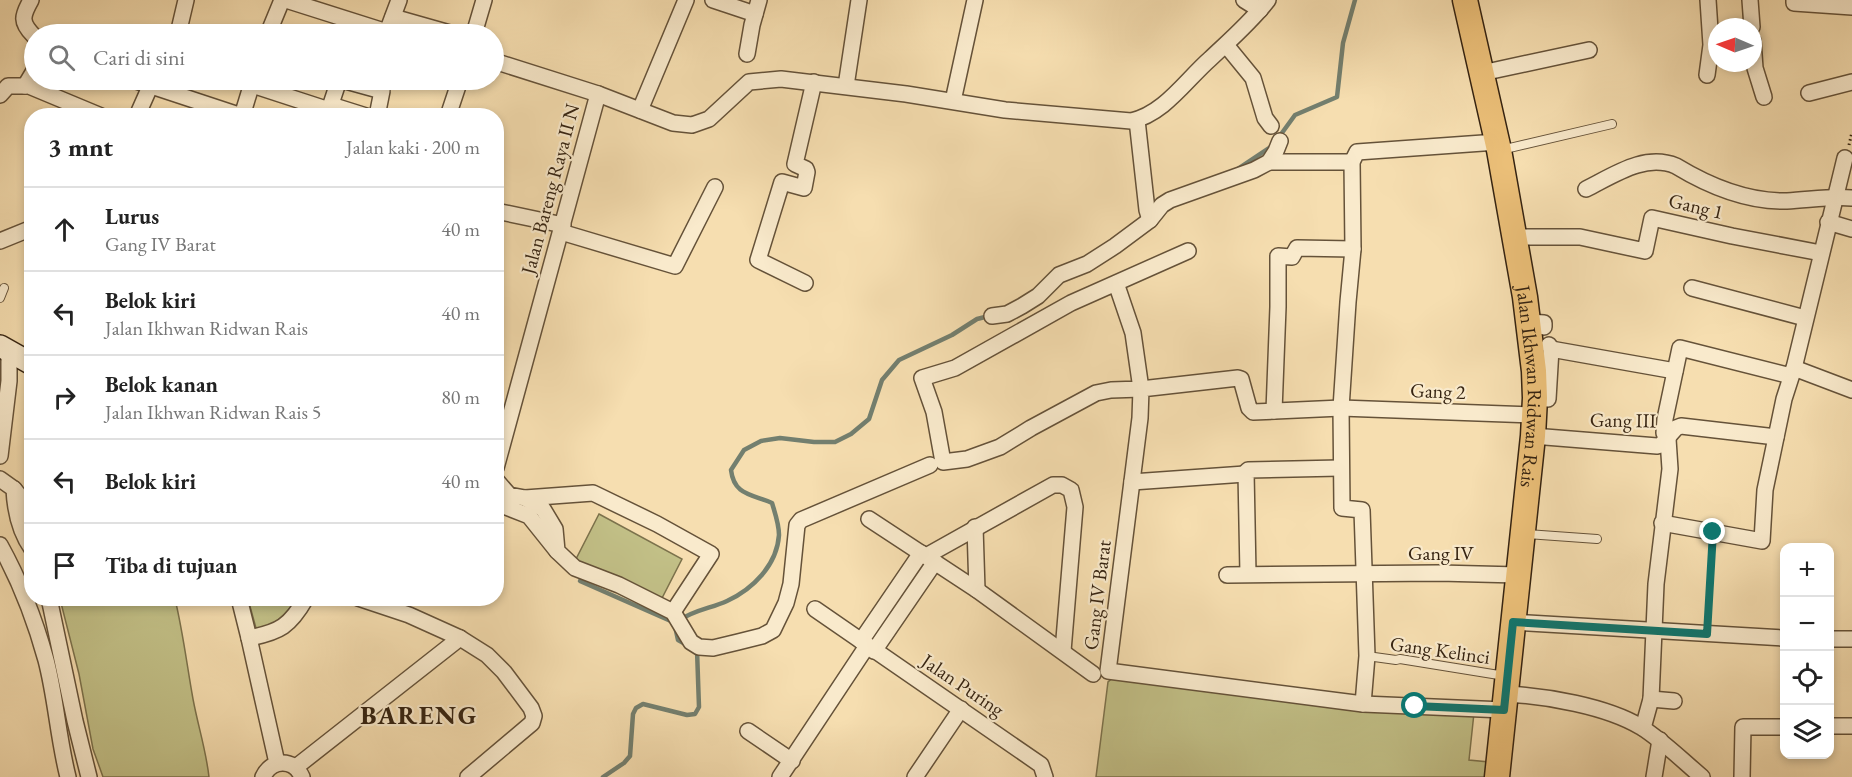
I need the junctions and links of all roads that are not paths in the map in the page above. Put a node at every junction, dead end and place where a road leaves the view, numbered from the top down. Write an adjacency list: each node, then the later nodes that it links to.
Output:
1 (31, 0): 21 (street)
2 (186, 0): 22 (street)
3 (284, 0): 23 (street); 24 (street)
4 (399, 0): 19 (street)
5 (484, 0): 27 (street)
6 (686, 0): 60 (street)
7 (713, 0): 17 (street)
8 (859, 0): 38 (street)
9 (975, 0): 51 (street)
10 (1244, 0): 16 (street)
11 (1465, 0): 33 (main road, Jalan Ikhwan Ridwan Rais)
12 (1708, 0): 34 (street)
13 (1750, 0): 20 (street)
14 (1794, 0): 15 (street)
15 (1818, 2): 18 (street)
16 (1264, 5): 28 (street)
17 (757, 7): 30 (street)
18 (1852, 7)
19 (393, 17): 25 (street); 26 (street)
20 (1751, 18)
21 (25, 24)
22 (180, 24)
23 (273, 24)
24 (361, 24)
25 (390, 24)
26 (418, 24)
27 (477, 24)
28 (1226, 45): 61 (street); 63 (street)
29 (1589, 50): 33 (street)
30 (747, 54)
31 (504, 64): 48 (street)
32 (1756, 72): 50 (street)
33 (1482, 73): 65 (main road, Jalan Ikhwan Ridwan Rais)
34 (1707, 75)
35 (814, 82): 38 (street); 60 (street); 84 (street)
36 (1852, 82): 47 (street)
37 (24, 86): 49 (street)
38 (846, 86): 51 (street)
39 (35, 90): 52 (street)
40 (149, 90): 53 (street)
41 (171, 90): 54 (street)
42 (250, 90): 55 (street)
43 (275, 90): 56 (street)
44 (337, 90): 57 (street)
45 (378, 90): 58 (street)
46 (457, 90): 59 (street)
47 (1809, 93)
48 (598, 94): 60 (street); 76 (street, Jalan Bareng Raya II N)
49 (0, 95)
50 (1764, 97)
51 (953, 101): 61 (street)
52 (81, 108)
53 (141, 108)
54 (220, 108)
55 (245, 108)
56 (324, 108)
57 (330, 108)
58 (379, 108)
59 (451, 108)
60 (640, 111)
61 (1137, 120): 74 (street)
62 (1612, 124): 65 (lane)
63 (1271, 126): 64 (lane)
64 (1280, 141): 67 (street)
65 (1498, 146): 68 (street); 79 (main road, Jalan Ikhwan Ridwan Rais)
66 (1845, 158): 71 (street)
67 (1269, 162): 68 (street); 74 (street)
68 (1352, 162): 81 (street)
69 (715, 187): 76 (street)
70 (1586, 189): 71 (street)
71 (1835, 196): 72 (street); 75 (street)
72 (1852, 198)
73 (504, 213): 76 (street)
74 (1148, 216): 89 (street)
75 (1828, 222): 77 (street); 83 (street)
76 (562, 228): 102 (street, Jalan Bareng Raya II N)
77 (1852, 229)
78 (24, 233): 80 (street)
79 (1516, 237): 83 (street, Gang 1); 99 (main road, Jalan Ikhwan Ridwan Rais)
80 (1, 240)
81 (1353, 249): 97 (street); 98 (street)
82 (1188, 251): 85 (street)
83 (1821, 253): 90 (street)
84 (805, 283)
85 (1116, 283): 95 (street, Gang IV Barat); 95 (street)
86 (4, 288): 88 (lane)
87 (1692, 288): 90 (street)
88 (0, 298)
89 (992, 316)
90 (1805, 318): 94 (street)
91 (4, 349): 92 (street); 103 (street)
92 (24, 360)
93 (1676, 371): 94 (street); 99 (street); 101 (street)
94 (1792, 372): 96 (street); 100 (street)
95 (1141, 389): 98 (street); 108 (street, Gang IV Barat)
96 (1852, 390)
97 (1341, 408): 98 (street); 99 (street, Gang 2); 105 (street)
98 (1274, 411)
99 (1534, 417): 101 (street, Gang III); 117 (main road, Jalan Ikhwan Ridwan Rais)
100 (1776, 436): 101 (street, Gang III); 115 (street)
101 (1668, 438): 115 (street)
102 (504, 439)
103 (0, 456)
104 (930, 465): 135 (street)
105 (1340, 468): 106 (street); 124 (street)
106 (1245, 474): 108 (street); 123 (street)
107 (0, 479): 109 (street)
108 (1132, 482): 150 (street, Gang IV Barat)
109 (14, 489): 112 (street); 118 (street)
110 (504, 489): 111 (street)
111 (525, 498): 121 (street); 135 (street)
112 (24, 501)
113 (504, 506): 121 (street)
114 (869, 519): 122 (street)
115 (1662, 523): 137 (street)
116 (975, 527): 122 (street); 128 (street); 144 (street)
117 (1522, 533): 119 (lane); 126 (main road, Jalan Ikhwan Ridwan Rais)
118 (24, 536)
119 (1597, 539)
120 (0, 544): 127 (street)
121 (557, 550): 135 (street)
122 (927, 557): 128 (street); 143 (street)
123 (1248, 574): 124 (street, Gang IV); 125 (street, Gang IV)
124 (1363, 574): 126 (street, Gang IV); 145 (street)
125 (1227, 575)
126 (1518, 575): 136 (main road, Jalan Ikhwan Ridwan Rais)
127 (24, 587)
128 (977, 590): 144 (street)
129 (31, 606): 162 (street)
130 (51, 606): 163 (street)
131 (241, 606): 140 (street)
132 (301, 606): 140 (street)
133 (382, 606): 138 (street)
134 (815, 609): 143 (street, Jalan Puring)
135 (673, 612)
136 (1513, 622): 137 (street); 147 (main road, Jalan Ikhwan Ridwan Rais)
137 (1654, 630): 139 (street); 148 (street)
138 (460, 638): 161 (street); 165 (street)
139 (1780, 638)
140 (249, 639): 159 (street)
141 (1834, 639): 142 (street)
142 (1852, 639)
143 (867, 646): 151 (street, Jalan Puring); 158 (street)
144 (1063, 651): 146 (street)
145 (1367, 656): 147 (lane, Gang Kelinci); 150 (street)
146 (1093, 674)
147 (1506, 694): 150 (street, Gang IV Barat); 155 (street, Gang IV Barat); 168 (main road, Jalan Ikhwan Ridwan Rais)
148 (1651, 699): 149 (street); 155 (street)
149 (1674, 701)
150 (1363, 704)
151 (961, 709): 160 (street, Jalan Puring); 167 (street)
152 (1834, 726): 153 (street)
153 (1852, 726)
154 (1780, 727): 171 (street)
155 (1643, 729): 157 (street, Gang IV Barat)
156 (748, 731): 158 (street)
157 (1660, 740): 169 (street); 170 (street, Gang IV Barat)
158 (792, 761): 166 (street)
159 (277, 763): 161 (street); 164 (street)
160 (1043, 771)
161 (298, 772)
162 (68, 777)
163 (89, 777)
164 (263, 777)
165 (468, 777)
166 (780, 777)
167 (915, 777)
168 (1497, 777)
169 (1654, 777)
170 (1702, 777)
171 (1742, 777)

